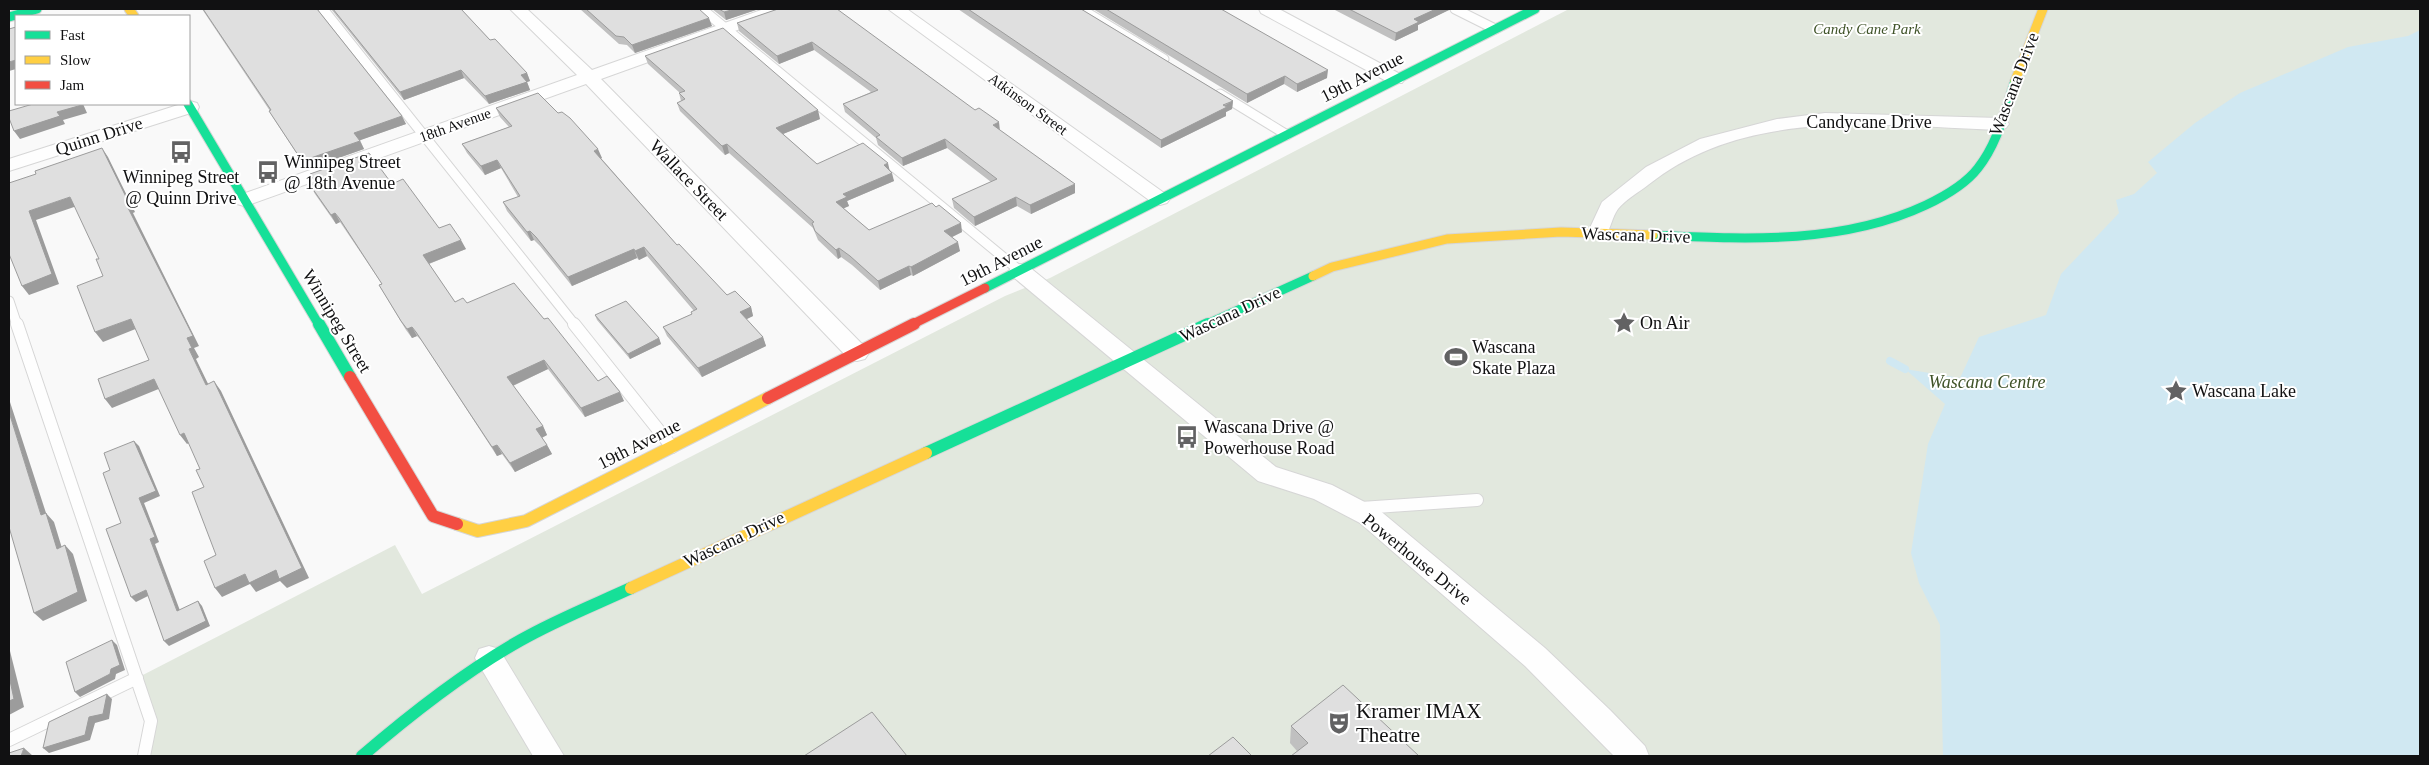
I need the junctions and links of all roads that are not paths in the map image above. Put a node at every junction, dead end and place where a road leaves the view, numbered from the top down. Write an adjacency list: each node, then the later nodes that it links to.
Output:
1 (37, 9): 12 (street)
2 (324, 9): 21 (lane)
3 (518, 9): 16 (street, Wallace Street)
4 (702, 9): 13 (lane)
5 (779, 9): 13 (street, 18th Avenue)
6 (896, 9): 24 (street, Atkinson Street)
7 (1081, 9): 15 (lane)
8 (1267, 9): 17 (street)
9 (1455, 9): 14 (lane)
10 (1535, 9): 14 (street, 19th Avenue)
11 (2043, 9): 20 (street, Wascana Drive)
12 (16, 15)
13 (726, 28): 16 (street, 18th Avenue); 27 (lane)
14 (1495, 29): 17 (street, 19th Avenue)
15 (1172, 64)
16 (589, 77): 21 (street, 18th Avenue); 29 (street, Wallace Street)
17 (1396, 80): 22 (street, 19th Avenue)
18 (1213, 90): 22 (lane)
19 (189, 105): 23 (street, Quinn Drive); 25 (street, Winnipeg Street)
20 (1999, 124): 26 (street, Candycane Drive); 26 (street, Wascana Drive)
21 (426, 135): 25 (street, 18th Avenue); 31 (lane)
22 (1287, 135): 24 (street, 19th Avenue)
23 (9, 165)
24 (1160, 199): 27 (street, 19th Avenue)
25 (244, 200): 34 (street, Winnipeg Street)
26 (1598, 232): 30 (street, Wascana Drive)
27 (1020, 271): 29 (street, 19th Avenue); 30 (street)
28 (9, 301): 36 (lane)
29 (857, 353): 31 (street, 19th Avenue)
30 (1130, 360): 33 (street, Powerhouse Drive); 35 (street, Wascana Drive)
31 (672, 447): 34 (street, 19th Avenue)
32 (1477, 500): 33 (lane)
33 (1354, 509): 41 (street, Powerhouse Drive)
34 (478, 531)
35 (489, 658): 39 (street, Wascana Drive); 40 (street)
36 (137, 678): 37 (lane); 38 (lane)
37 (9, 740)
38 (144, 756)
39 (362, 756)
40 (549, 756)
41 (1634, 756)

